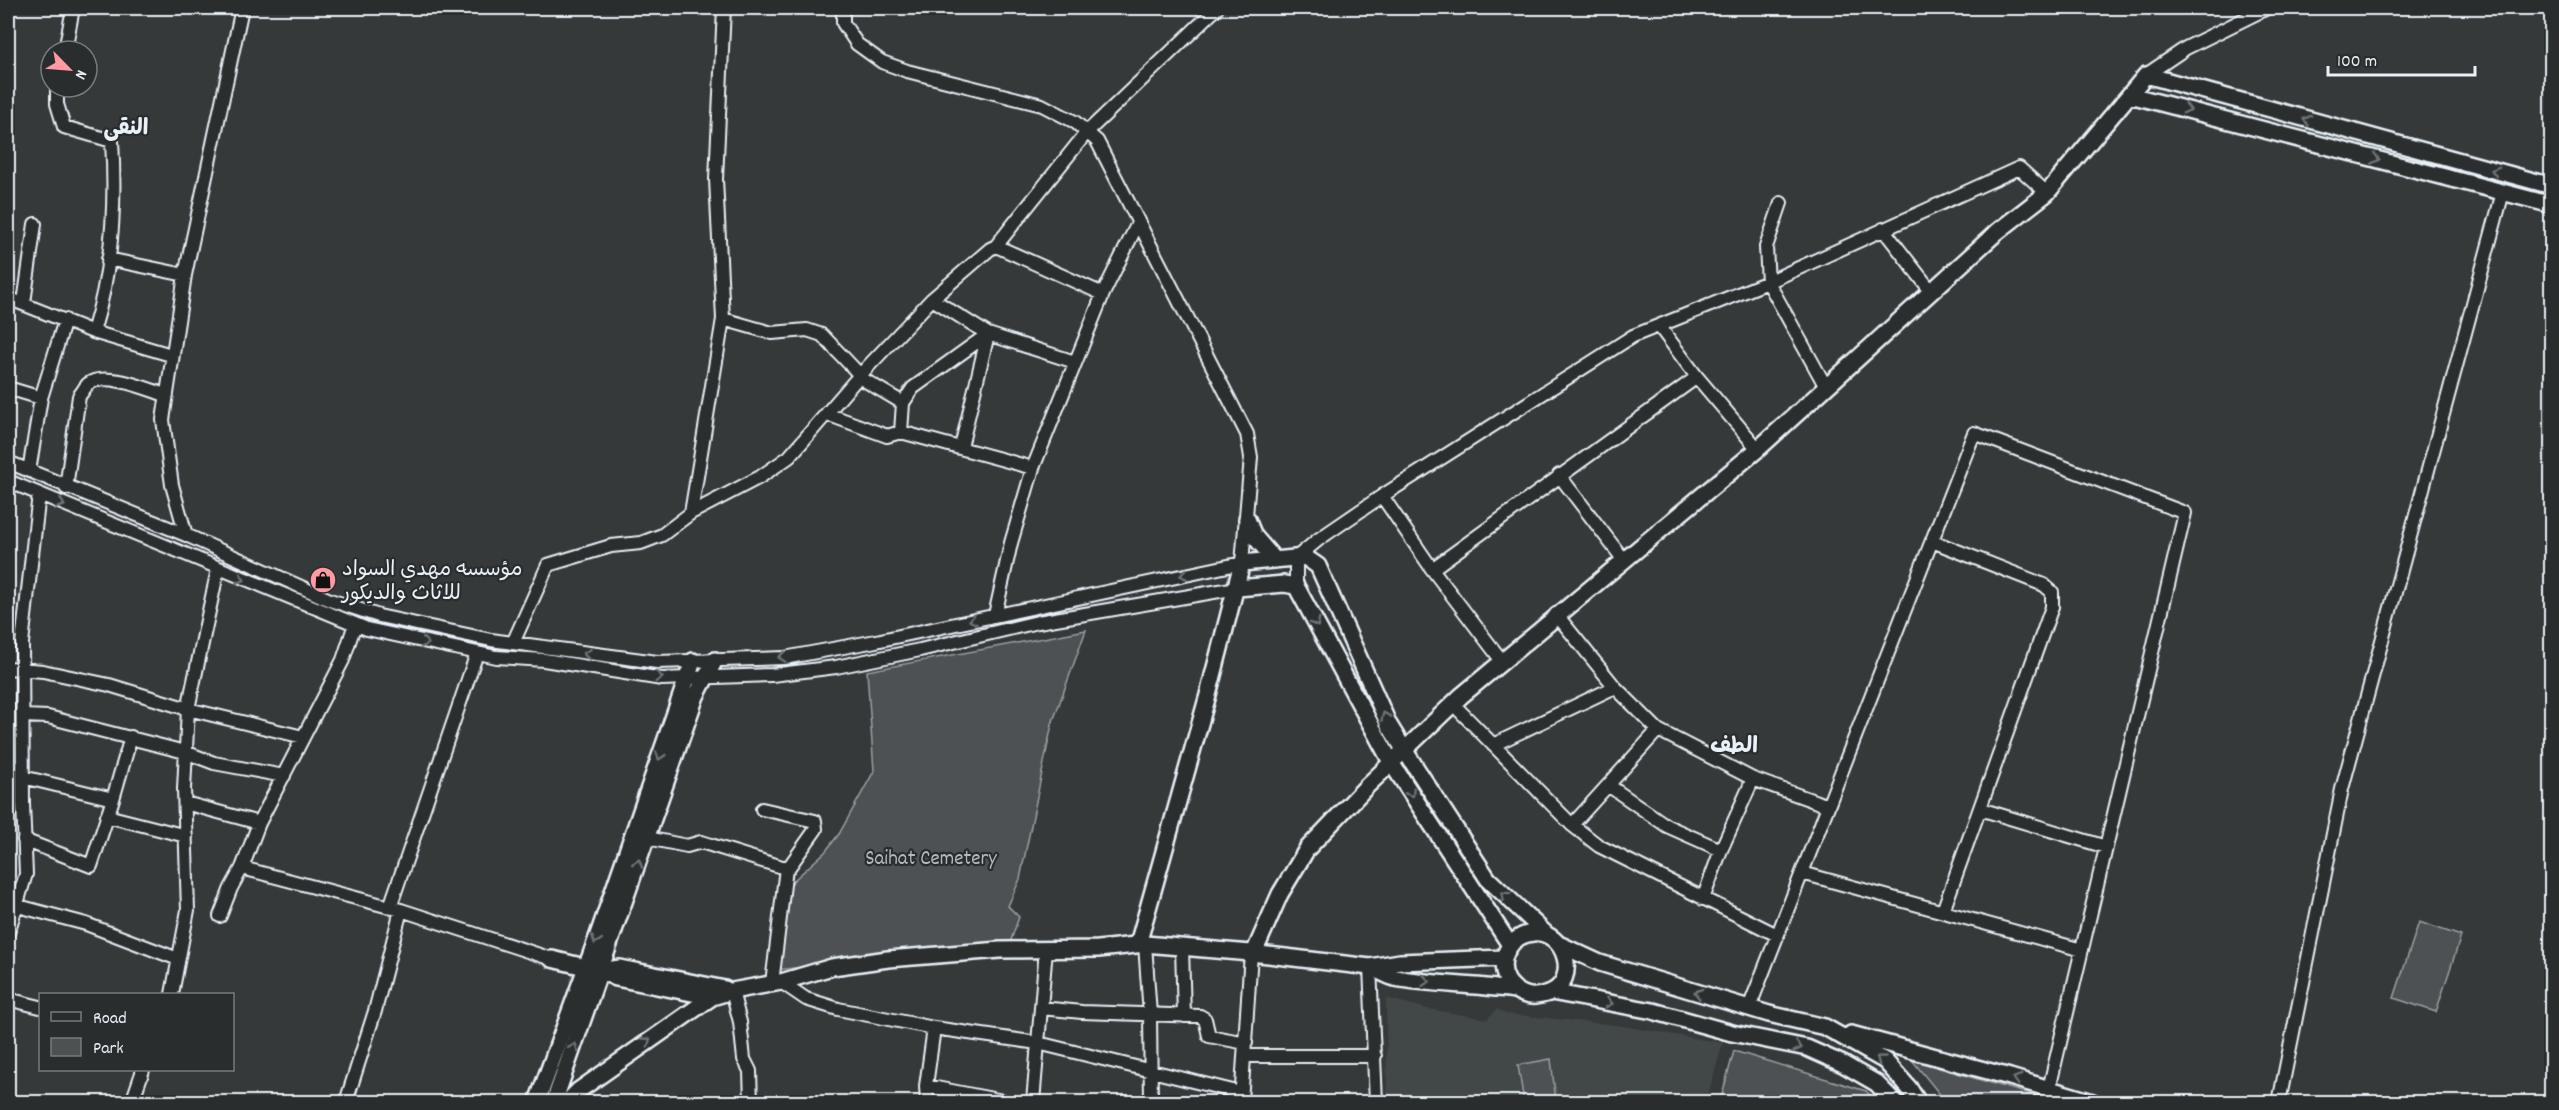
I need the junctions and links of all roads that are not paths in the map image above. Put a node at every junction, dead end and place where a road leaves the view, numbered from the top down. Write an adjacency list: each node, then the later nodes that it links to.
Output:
1 (73, 8): 7 (street)
2 (243, 8): 22 (street)
3 (724, 8): 29 (street)
4 (843, 8): 11 (street)
5 (1217, 8): 11 (street)
6 (2267, 8): 8 (street)
7 (67, 39)
8 (2146, 75): 9 (main road); 12 (main road, one-way to 8)
9 (2130, 94): 13 (main road, one-way to 13); 14 (main road)
10 (58, 99): 21 (street)
11 (1087, 132): 18 (street); 20 (street)
12 (2552, 186)
13 (2503, 192): 16 (main road); 166 (street)
14 (2047, 193): 19 (street); 24 (main road)
15 (1781, 202): 23 (street)
16 (2552, 205)
17 (35, 224): 28 (street)
18 (1137, 225): 25 (street); 56 (street)
19 (1883, 230): 23 (street); 24 (street)
20 (996, 246): 25 (street); 27 (street)
21 (108, 259): 22 (street); 32 (street)
22 (184, 275): 34 (street)
23 (1768, 282): 31 (street); 38 (street)
24 (1931, 291): 38 (main road)
25 (1103, 294): 35 (street)
26 (8, 298): 28 (street)
27 (932, 299): 33 (street); 36 (street)
28 (24, 303): 30 (street)
29 (723, 319): 36 (street); 55 (street)
30 (65, 321): 32 (street); 41 (street)
31 (1659, 326): 37 (street); 54 (street)
32 (93, 332): 34 (street)
33 (988, 334): 35 (street); 42 (street); 45 (street)
34 (171, 355): 40 (street)
35 (1076, 362): 48 (street)
36 (860, 376): 42 (street); 43 (street)
37 (1698, 377): 46 (street); 50 (street)
38 (1826, 387): 46 (main road)
39 (8, 388): 41 (street)
40 (166, 395): 52 (street); 57 (street)
41 (41, 398): 49 (street)
42 (903, 403): 44 (street)
43 (827, 414): 44 (street); 55 (street)
44 (901, 432): 45 (street)
45 (961, 447): 48 (street)
46 (1758, 449): 60 (main road)
47 (8, 462): 49 (street)
48 (1033, 468): 67 (street)
49 (29, 471): 52 (street)
50 (1559, 475): 60 (street); 64 (street)
51 (8, 481): 53 (street)
52 (66, 488): 57 (street)
53 (39, 494): 63 (street, one-way to 63); 76 (street)
54 (1382, 496): 59 (street); 64 (street)
55 (691, 513): 70 (street)
56 (1247, 519): 61 (main road); 62 (street)
57 (186, 535): 70 (street)
58 (1932, 541): 96 (street); 98 (street); 105 (street)
59 (1296, 558): 61 (main road); 65 (street); 87 (main road, one-way to 59)
60 (1623, 559): 68 (main road)
61 (1275, 560): 62 (main road)
62 (1242, 563): 66 (main road); 67 (street, one-way to 67)
63 (218, 569): 69 (street, one-way to 69); 81 (street)
64 (1432, 569): 74 (street)
65 (1296, 586): 66 (main road); 89 (main road, one-way to 89)
66 (1237, 588): 78 (street); 118 (main road)
67 (995, 615): 72 (street, one-way to 72)
68 (1556, 615): 74 (main road); 79 (street)
69 (355, 624): 71 (street, one-way to 71); 85 (street)
70 (513, 643): 73 (street, one-way to 70)
71 (477, 653): 77 (street, one-way to 77); 112 (street)
72 (715, 660): 73 (street); 78 (main road)
73 (693, 661): 77 (main road)
74 (1502, 661): 80 (main road)
75 (8, 668): 76 (street)
76 (22, 670): 81 (street); 82 (street)
77 (687, 676): 78 (street); 128 (main road, one-way to 128)
78 (707, 677): 103 (main road)
79 (1615, 687): 83 (street); 86 (street)
80 (1453, 704): 86 (street); 87 (main road)
81 (188, 709): 85 (street); 88 (street)
82 (23, 716): 84 (street); 91 (street)
83 (1658, 730): 92 (street); 93 (street)
84 (131, 737): 88 (street); 94 (street)
85 (303, 737): 90 (street)
86 (1493, 745): 101 (street)
87 (1405, 751): 89 (main road); 116 (main road, one-way to 87)
88 (185, 752): 90 (street); 95 (street)
89 (1392, 764): 123 (main road, one-way to 123); 124 (main road)
90 (284, 776): 100 (street)
91 (23, 777): 94 (street); 104 (street)
92 (1753, 779): 96 (street); 106 (street)
93 (1608, 785): 101 (street); 106 (street)
94 (113, 798): 99 (street)
95 (185, 803): 100 (street); 102 (street)
96 (1828, 806): 109 (street)
97 (762, 809): 108 (street)
98 (1980, 809): 105 (street); 113 (street)
99 (106, 816): 102 (street); 104 (street)
100 (259, 823): 107 (street)
101 (1572, 825): 110 (street)
102 (186, 836): 126 (street)
103 (647, 838): 108 (street); 128 (main road, one-way to 103)
104 (24, 840): 111 (street)
105 (2106, 847): 122 (street)
106 (1720, 850): 110 (street)
107 (242, 868): 112 (street); 114 (street)
108 (786, 868): 129 (street)
109 (1802, 873): 113 (street); 117 (street)
110 (1703, 899): 117 (street)
111 (18, 906): 115 (street); 126 (street)
112 (396, 908): 125 (street); 153 (street)
113 (1943, 912): 122 (street)
114 (220, 916)
115 (8, 933)
116 (1547, 935): 119 (main road); 123 (main road)
117 (1777, 935): 138 (street)
118 (1141, 944): 120 (main road); 121 (main road); 139 (street)
119 (1561, 945): 132 (main road); 138 (main road, one-way to 119)
120 (1182, 948): 124 (main road); 140 (street)
121 (1046, 950): 129 (main road); 137 (street)
122 (2082, 950): 150 (street)
123 (1507, 951): 127 (main road); 130 (main road)
124 (1252, 953): 127 (main road); 144 (street)
125 (552, 959): 128 (main road)
126 (178, 960): 133 (street)
127 (1370, 967): 130 (main road, one-way to 130); 146 (street)
128 (594, 969): 131 (main road); 134 (main road); 154 (main road); 155 (main road, one-way to 128)
129 (776, 982): 131 (main road); 142 (street)
130 (1516, 990): 132 (main road)
131 (732, 991): 134 (main road); 157 (street)
132 (1551, 992): 163 (main road, one-way to 163)
133 (172, 993)
134 (712, 997): 156 (main road, one-way to 134)
135 (8, 999): 136 (street)
136 (39, 1007)
137 (1041, 1008): 139 (street); 143 (street)
138 (1749, 1008): 141 (main road)
139 (1150, 1015): 140 (street); 148 (street)
140 (1184, 1016): 144 (street)
141 (1825, 1027): 150 (main road, one-way to 141); 164 (main road, one-way to 141)
142 (934, 1028): 143 (street); 149 (street)
143 (1038, 1043): 148 (street); 160 (street)
144 (1246, 1043): 145 (street)
145 (1244, 1056): 146 (street); 151 (street)
146 (1375, 1056): 162 (street)
147 (143, 1071): 152 (street)
148 (1152, 1071): 151 (street); 161 (street)
149 (926, 1086): 158 (street); 159 (street)
150 (2049, 1089): 165 (main road)
151 (1241, 1098)
152 (132, 1102)
153 (346, 1102)
154 (537, 1102)
155 (554, 1102)
156 (567, 1102)
157 (751, 1102)
158 (927, 1102)
159 (1008, 1102)
160 (1033, 1102)
161 (1151, 1102)
162 (1377, 1102)
163 (1895, 1102)
164 (1918, 1102)
165 (2093, 1102)
166 (2279, 1102)

